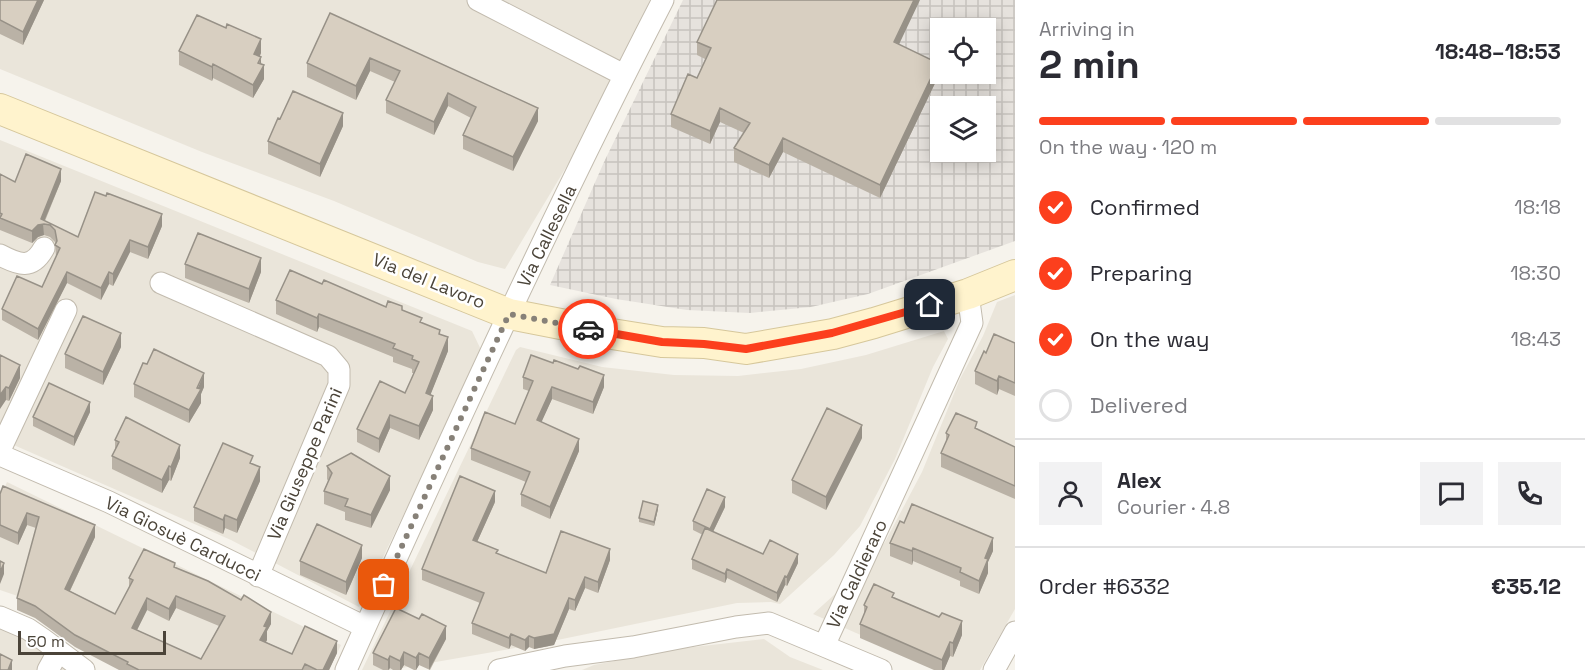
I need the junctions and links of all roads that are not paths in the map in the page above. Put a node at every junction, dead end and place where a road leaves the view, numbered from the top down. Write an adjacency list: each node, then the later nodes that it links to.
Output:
1 (478, 0): 3 (street)
2 (663, 0): 3 (street, Via Callesella)
3 (624, 75): 11 (street, Via Callesella)
4 (0, 109): 11 (street, Via del Lavoro)
5 (44, 248): 6 (street)
6 (0, 255)
7 (1015, 275): 9 (street, Via del Lavoro)
8 (160, 284): 14 (street, Via Giuseppe Parini)
9 (968, 294): 11 (street, Via del Lavoro); 18 (street, Via Caldieraro)
10 (66, 310): 12 (street)
11 (509, 314): 16 (street, Via Callesella)
12 (0, 450)
13 (0, 455): 14 (street, Via Giosuè Carducci)
14 (258, 576): 16 (street, Via Giosuè Carducci)
15 (0, 617): 19 (street)
16 (365, 627): 21 (street, Via Callesella)
17 (1015, 632): 24 (street)
18 (824, 646): 22 (street, Via Caldieraro); 23 (street)
19 (53, 661): 20 (street)
20 (84, 670)
21 (346, 670)
22 (499, 670)
23 (881, 670)
24 (994, 670)

